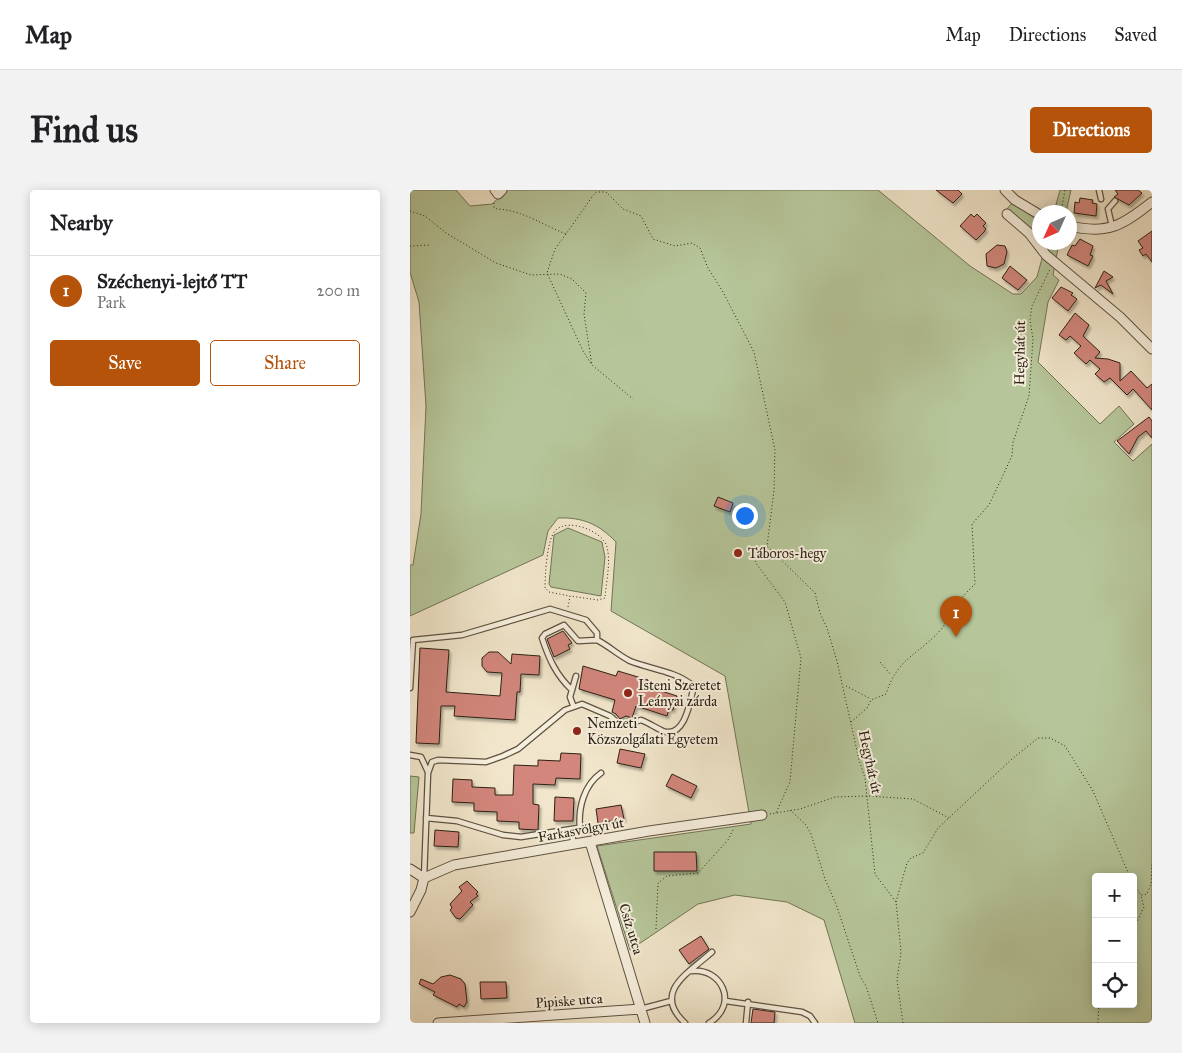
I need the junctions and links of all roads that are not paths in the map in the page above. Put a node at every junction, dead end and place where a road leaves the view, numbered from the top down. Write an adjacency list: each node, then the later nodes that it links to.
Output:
1 (1004, 190): 6 (street)
2 (1100, 190): 3 (lane)
3 (1101, 199)
4 (1115, 201): 9 (lane)
5 (1152, 202): 9 (street)
6 (1032, 210)
7 (1007, 214): 10 (street)
8 (1077, 227): 9 (street)
9 (1112, 228)
10 (1152, 349)
11 (597, 640): 13 (lane); 14 (lane); 15 (lane)
12 (576, 676): 14 (lane)
13 (410, 688)
14 (572, 690): 15 (lane)
15 (573, 705): 17 (lane)
16 (410, 755): 17 (lane)
17 (428, 773): 20 (lane)
18 (601, 773): 21 (lane)
19 (762, 815): 22 (street, Farkasvölgyi út)
20 (426, 818): 21 (lane); 25 (lane)
21 (571, 830): 23 (lane)
22 (590, 842): 23 (street, Farkasvölgyi út); 32 (street, Csíz utca)
23 (574, 845): 25 (street, Farkasvölgyi út)
24 (410, 869): 25 (street)
25 (424, 878): 26 (street)
26 (410, 912)
27 (712, 952): 28 (lane)
28 (690, 972): 29 (lane); 30 (lane)
29 (671, 1001): 32 (lane); 35 (lane)
30 (726, 1001): 31 (lane); 36 (lane)
31 (748, 1002): 37 (lane); 38 (lane)
32 (642, 1009): 33 (street, Pipiske utca); 34 (street, Csíz utca)
33 (438, 1023)
34 (645, 1023)
35 (685, 1023)
36 (709, 1023)
37 (746, 1023)
38 (815, 1023)

